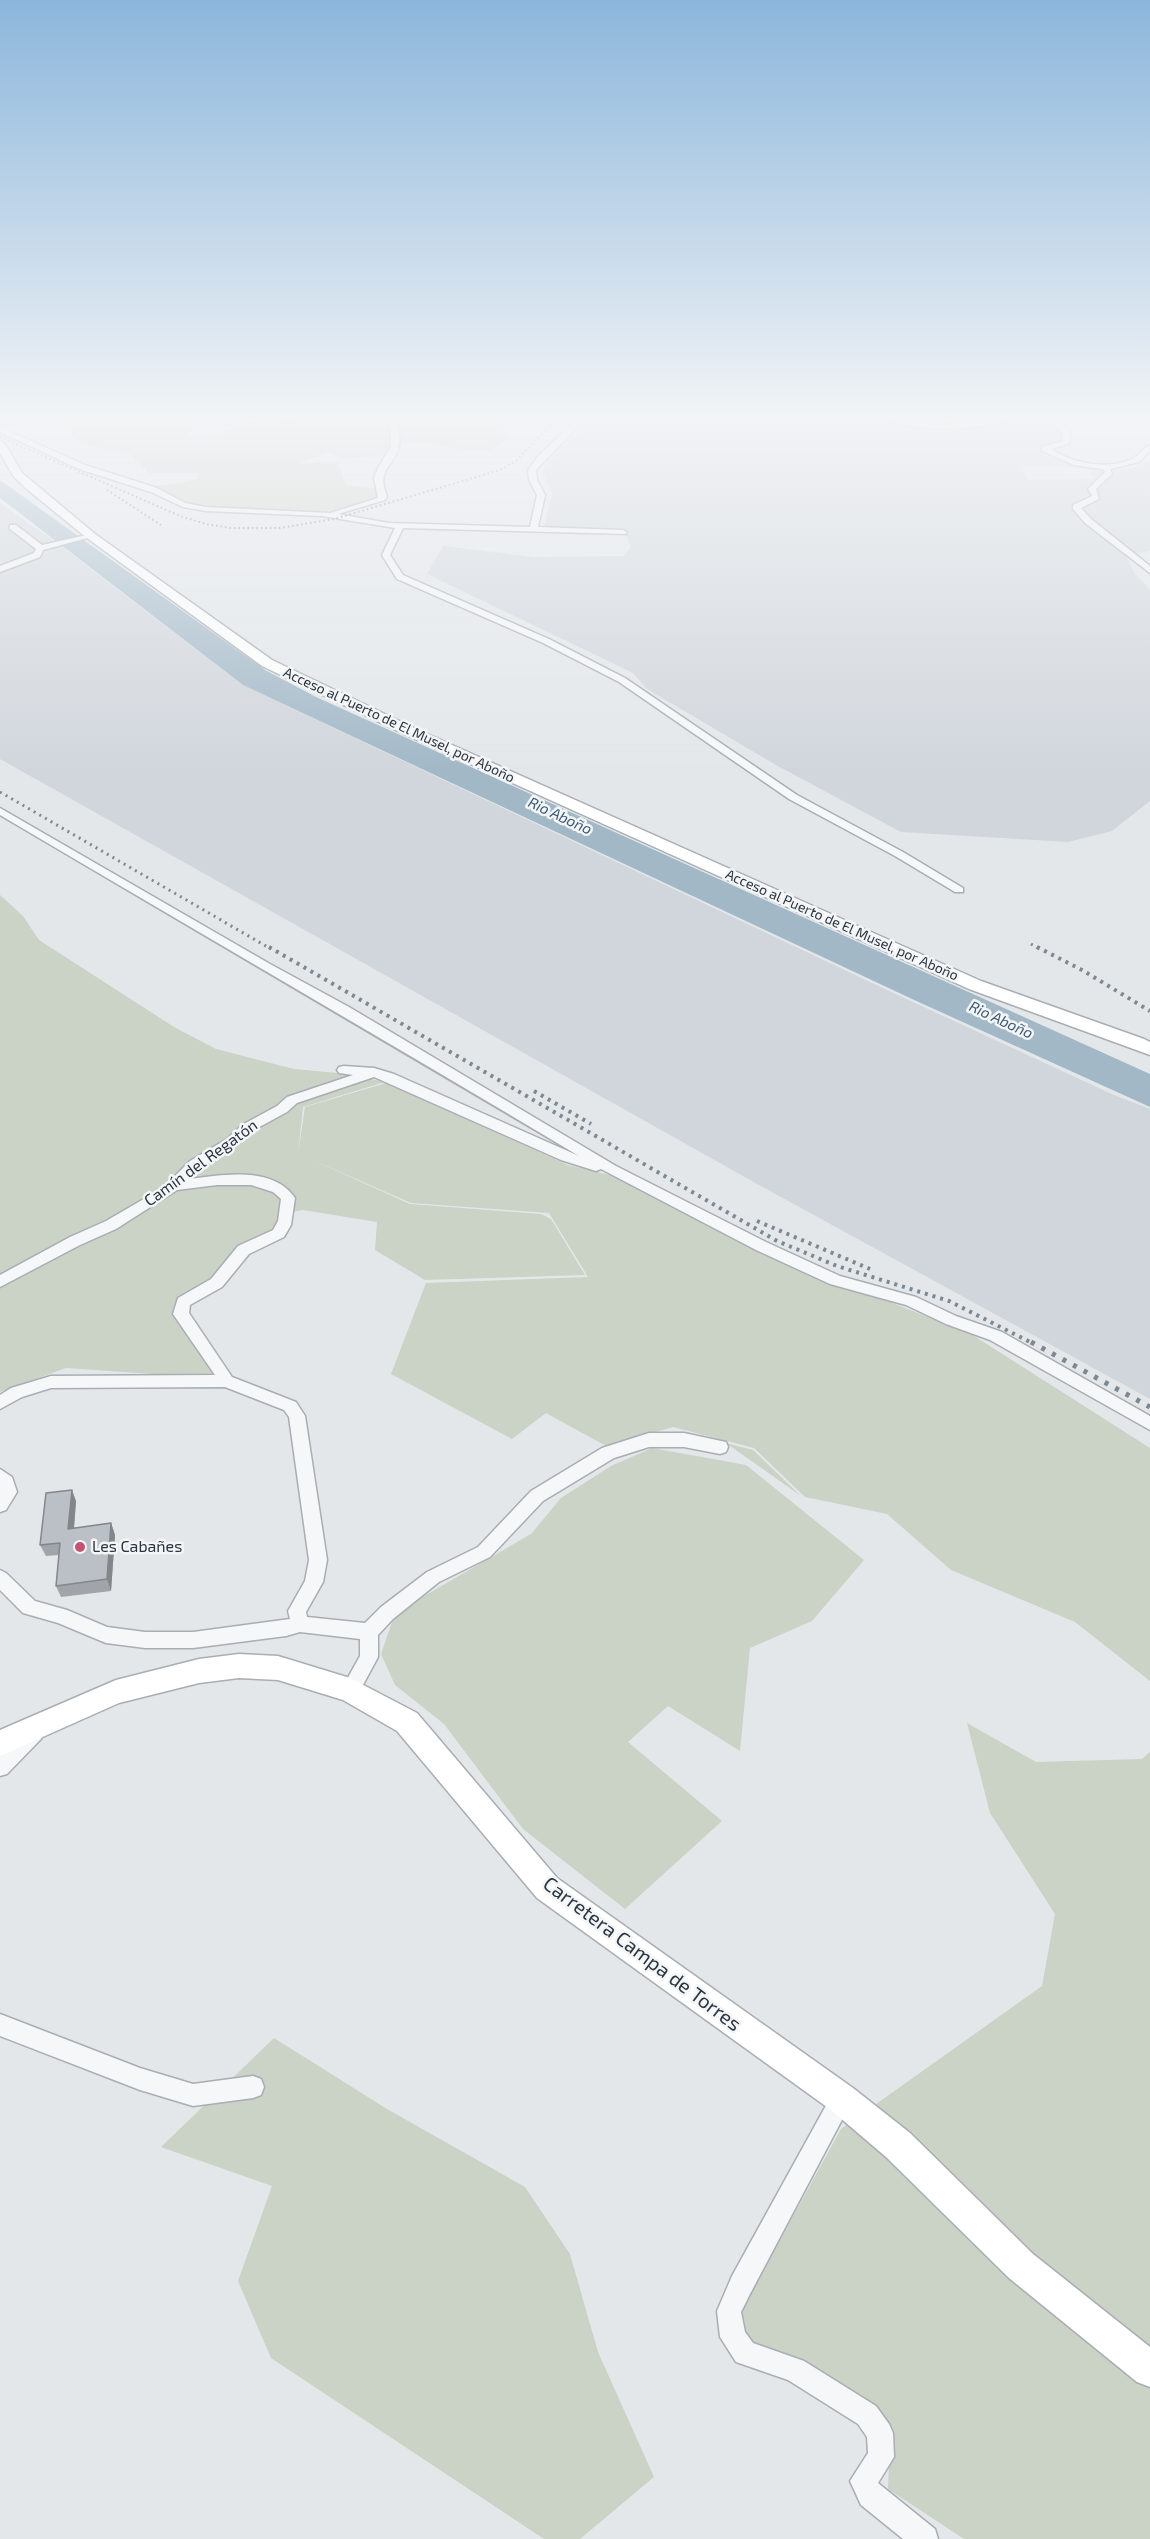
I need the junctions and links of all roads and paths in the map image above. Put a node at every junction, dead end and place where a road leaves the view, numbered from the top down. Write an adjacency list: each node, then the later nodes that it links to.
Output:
1 (23, 534): 5 (street)
2 (396, 534): 9 (street)
3 (1104, 534): 7 (street)
4 (89, 536): 5 (street); 10 (street, Acceso al Puerto de El Musel, por Aboño)
5 (40, 548): 6 (street)
6 (0, 569)
7 (1150, 570)
8 (0, 811): 13 (street)
9 (959, 890)
10 (1150, 1049)
11 (344, 1070): 12 (street)
12 (374, 1072): 13 (street); 14 (street, Camín del Regatón)
13 (611, 1169): 18 (street)
14 (173, 1186): 15 (street, Camín del Regatón); 16 (street)
15 (0, 1282)
16 (225, 1381): 17 (street); 23 (street)
17 (0, 1403)
18 (1150, 1424)
19 (720, 1447): 24 (street)
20 (0, 1476): 21 (street)
21 (0, 1504)
22 (0, 1578): 23 (street)
23 (300, 1624): 24 (street)
24 (369, 1632): 25 (street)
25 (350, 1690): 26 (street, Carretera Campa de Torres); 31 (street, Carretera Campa de Torres)
26 (38, 1728): 27 (street, Carretera Campa de Torres); 28 (street)
27 (0, 1743)
28 (0, 1767)
29 (0, 2025): 30 (street)
30 (253, 2087)
31 (842, 2099): 32 (street, Carretera Campa de Torres); 33 (street)
32 (1150, 2369)
33 (925, 2539)

